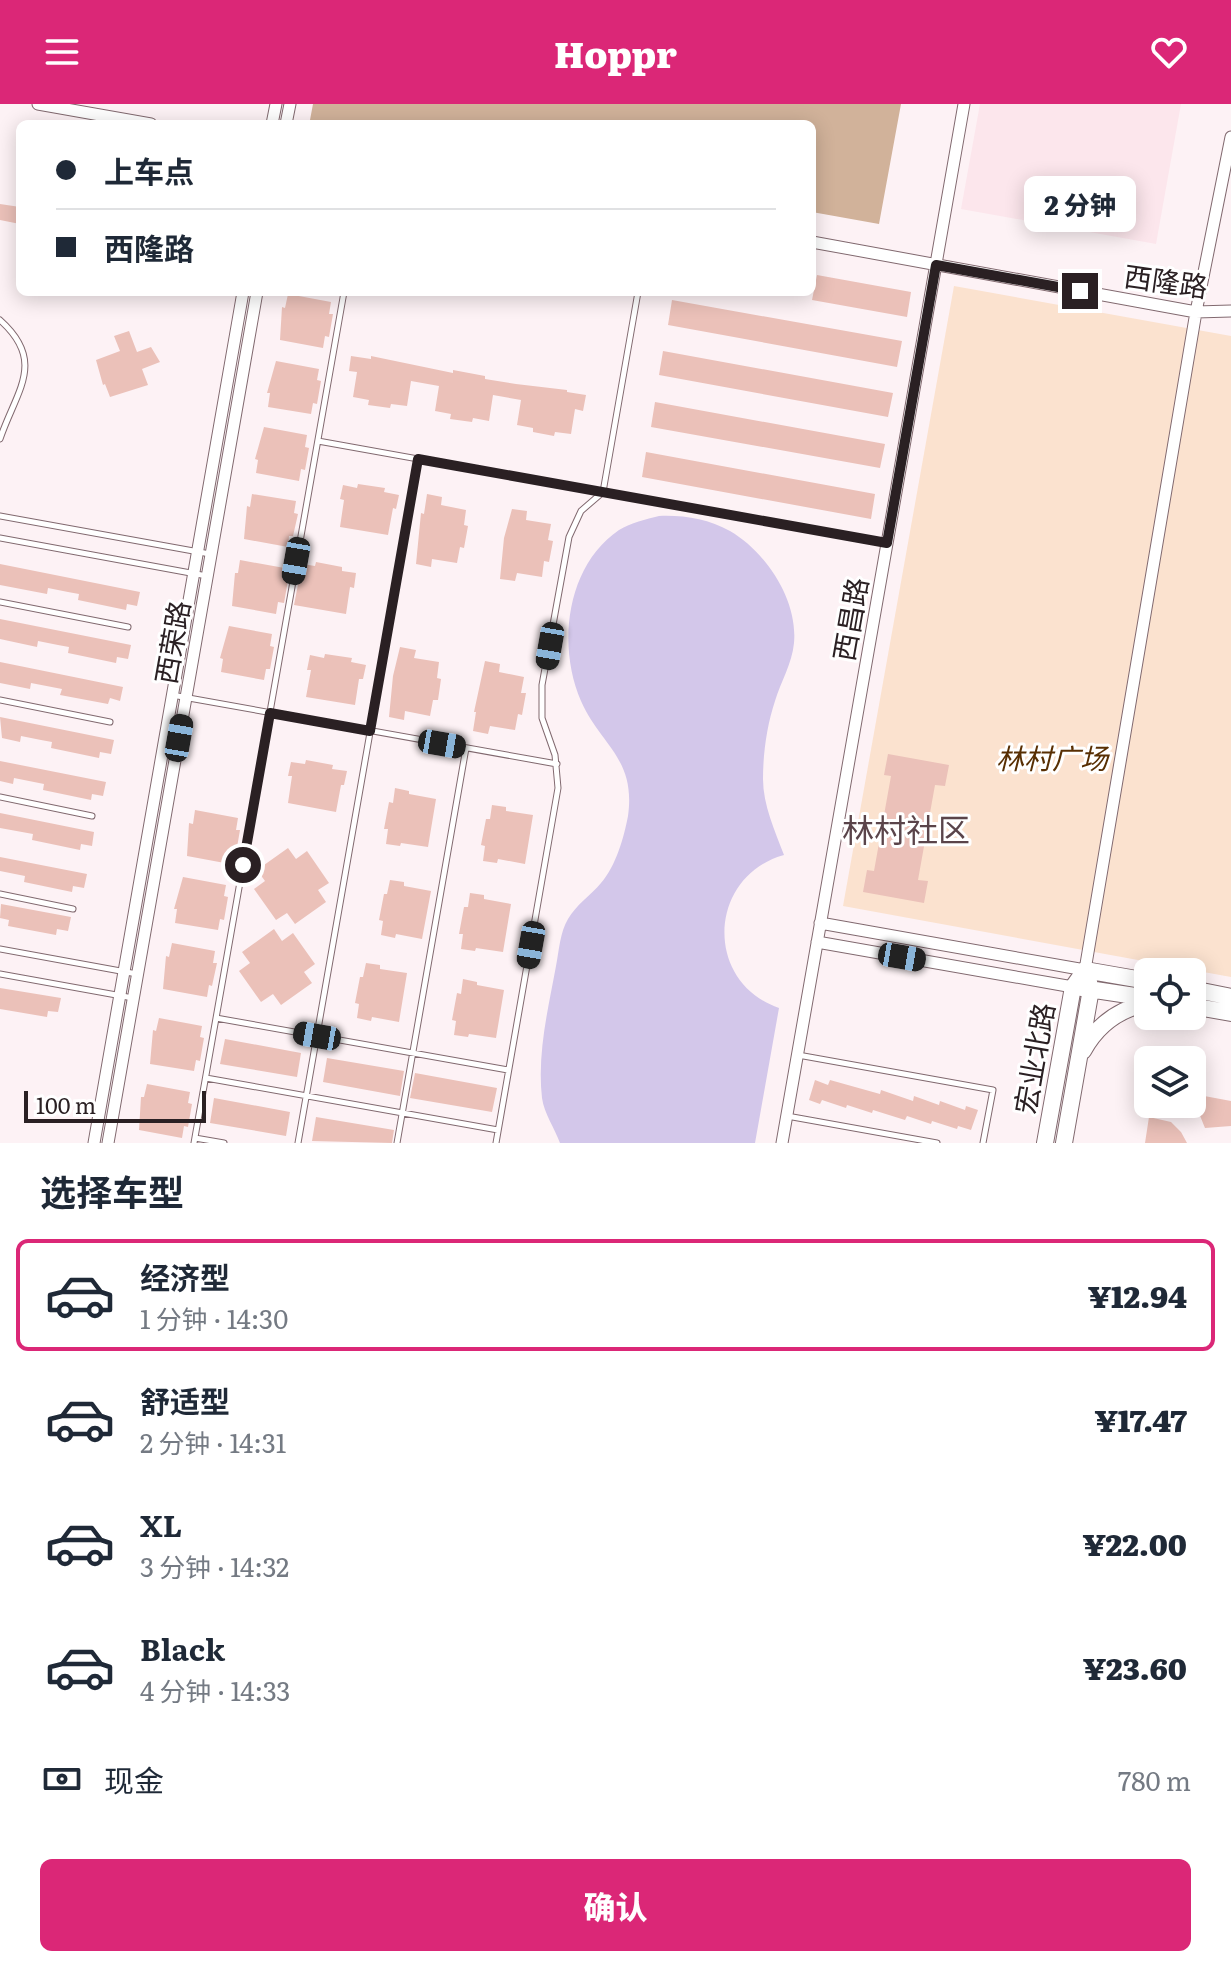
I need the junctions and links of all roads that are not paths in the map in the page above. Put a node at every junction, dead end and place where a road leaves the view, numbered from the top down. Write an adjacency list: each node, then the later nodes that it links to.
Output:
1 (38, 104): 3 (street)
2 (964, 104): 6 (street, 西昌路)
3 (128, 120)
4 (1231, 137): 12 (street)
5 (816, 243): 6 (street, 西隆路)
6 (936, 265): 12 (street, 西隆路); 20 (street, 西昌路)
7 (242, 296): 21 (street, 西荣路)
8 (256, 296): 22 (street, 西荣路)
9 (343, 296): 15 (lane)
10 (637, 296): 17 (lane)
11 (1231, 311): 12 (street, 西隆路)
12 (1196, 312): 42 (street)
13 (0, 320): 14 (lane)
14 (0, 439)
15 (318, 441): 16 (lane); 30 (lane)
16 (418, 459): 17 (lane); 32 (lane)
17 (603, 492): 20 (lane); 34 (lane)
18 (0, 516): 21 (lane)
19 (0, 538): 23 (lane)
20 (887, 543): 39 (street, 西昌路)
21 (197, 552): 22 (lane); 23 (street, 西荣路)
22 (211, 554): 24 (street, 西荣路)
23 (193, 574): 24 (lane); 27 (street, 西荣路)
24 (207, 576): 28 (street, 西荣路)
25 (0, 602): 26 (lane)
26 (128, 627)
27 (172, 695): 28 (lane); 43 (street, 西荣路)
28 (186, 698): 30 (lane); 45 (street, 西荣路)
29 (0, 700): 31 (lane)
30 (270, 713): 32 (lane); 57 (lane)
31 (110, 722)
32 (370, 731): 33 (lane); 58 (lane)
33 (466, 748): 34 (lane); 59 (lane)
34 (557, 764): 62 (lane)
35 (0, 797): 36 (lane)
36 (92, 816)
37 (0, 894): 38 (lane)
38 (73, 909)
39 (820, 923): 40 (street, 西昌路); 42 (street)
40 (817, 942): 47 (street); 60 (street, 西昌路)
41 (0, 949): 43 (lane)
42 (1085, 970): 46 (main road); 47 (main road, 宏业北路); 48 (main road, 宏业北路)
43 (124, 971): 45 (lane); 50 (street, 西荣路)
44 (0, 974): 50 (lane)
45 (138, 974): 52 (street, 西荣路)
46 (1134, 979)
47 (1073, 987): 48 (main road); 78 (main road, 宏业北路)
48 (1091, 989): 53 (main road); 61 (main road, 宏业北路)
49 (1206, 992): 51 (main road)
50 (120, 996): 52 (lane); 69 (street, 西荣路)
51 (1231, 997)
52 (134, 998): 70 (street, 西荣路)
53 (1134, 998)
54 (1134, 1007): 61 (main road)
55 (1206, 1009): 56 (main road)
56 (1231, 1013)
57 (216, 1018): 58 (lane); 63 (lane)
58 (317, 1036): 59 (lane); 64 (lane)
59 (413, 1053): 62 (lane); 65 (lane)
60 (797, 1055): 66 (street, 西昌路); 77 (lane)
61 (1077, 1063): 79 (main road, 宏业北路)
62 (508, 1070): 67 (lane)
63 (206, 1078): 64 (lane); 68 (lane)
64 (306, 1096): 65 (lane); 72 (lane)
65 (402, 1113): 67 (lane); 73 (lane)
66 (786, 1116): 75 (street, 西昌路); 76 (lane)
67 (498, 1130): 74 (lane)
68 (195, 1140): 71 (lane)
69 (94, 1143)
70 (108, 1143)
71 (224, 1143)
72 (298, 1143)
73 (397, 1143)
74 (496, 1143)
75 (782, 1143)
76 (937, 1143)
77 (983, 1143)
78 (1045, 1143)
79 (1064, 1143)

